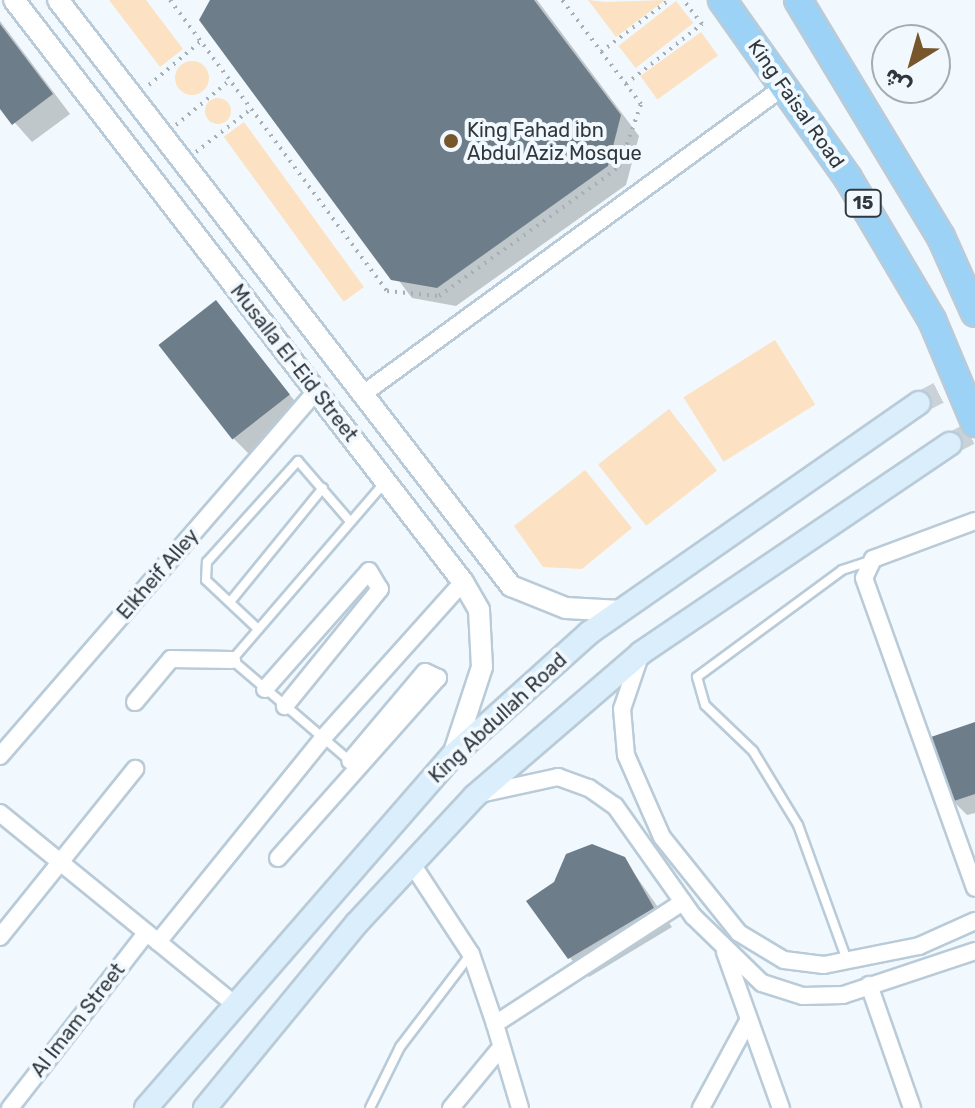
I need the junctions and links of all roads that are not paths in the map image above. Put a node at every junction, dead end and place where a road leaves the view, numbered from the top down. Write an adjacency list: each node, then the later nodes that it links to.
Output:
1 (14, 0): 7 (street, Musalla El-Eid Street)
2 (58, 0): 8 (street, Musalla El-Eid Street)
3 (722, 0): 5 (highway, King Faisal Road / 15)
4 (798, 0): 6 (highway, 15)
5 (782, 88): 8 (street); 10 (highway, King Faisal Road / 15)
6 (975, 313)
7 (316, 391): 12 (street, Musalla El-Eid Street); 30 (street, Elkheif Alley)
8 (363, 394): 16 (street, Musalla El-Eid Street)
9 (919, 403): 21 (main road, King Abdullah Road)
10 (975, 423)
11 (950, 444): 23 (main road, King Abdullah Road)
12 (386, 481): 14 (lane); 17 (street, Musalla El-Eid Street)
13 (323, 488): 14 (lane); 20 (lane); 20 (lane)
14 (348, 519): 22 (lane)
15 (975, 521): 18 (street)
16 (470, 532): 17 (street); 21 (street, Musalla El-Eid Street)
17 (439, 550): 19 (street, Musalla El-Eid Street)
18 (873, 559): 38 (street); 46 (lane)
19 (463, 582): 28 (street, Al Imam Street); 29 (street, Musalla El-Eid Street)
20 (230, 602): 22 (lane)
21 (621, 611): 29 (main road, King Abdullah Road)
22 (258, 629): 24 (lane)
23 (641, 653): 33 (main road, King Abdullah Road); 46 (street)
24 (232, 660): 25 (lane); 26 (street)
25 (265, 689): 27 (lane); 27 (street)
26 (135, 702)
27 (285, 706): 28 (lane)
28 (323, 738): 31 (lane); 42 (street, Al Imam Street)
29 (453, 755): 48 (main road, King Abdullah Road)
30 (0, 756)
31 (355, 765): 31 (street); 35 (street)
32 (135, 769): 36 (street)
33 (475, 796): 37 (main road, King Abdullah Road); 39 (street)
34 (0, 813): 36 (street)
35 (278, 858)
36 (59, 861): 41 (street); 42 (street)
37 (412, 864): 45 (street); 54 (main road, King Abdullah Road)
38 (975, 888)
39 (683, 902): 44 (street); 50 (street)
40 (974, 926): 46 (street)
41 (0, 937)
42 (152, 937): 48 (street); 52 (street, Al Imam Street)
43 (975, 951): 47 (street)
44 (725, 952): 47 (street); 49 (street)
45 (471, 954): 50 (street); 55 (lane)
46 (848, 963)
47 (869, 985): 60 (street)
48 (234, 1004): 53 (main road, King Abdullah Road)
49 (747, 1023): 58 (street); 59 (street)
50 (495, 1024): 51 (street)
51 (498, 1051): 56 (street); 57 (street)
52 (10, 1108)
53 (146, 1108)
54 (205, 1108)
55 (370, 1108)
56 (451, 1108)
57 (520, 1108)
58 (701, 1108)
59 (781, 1108)
60 (912, 1108)

